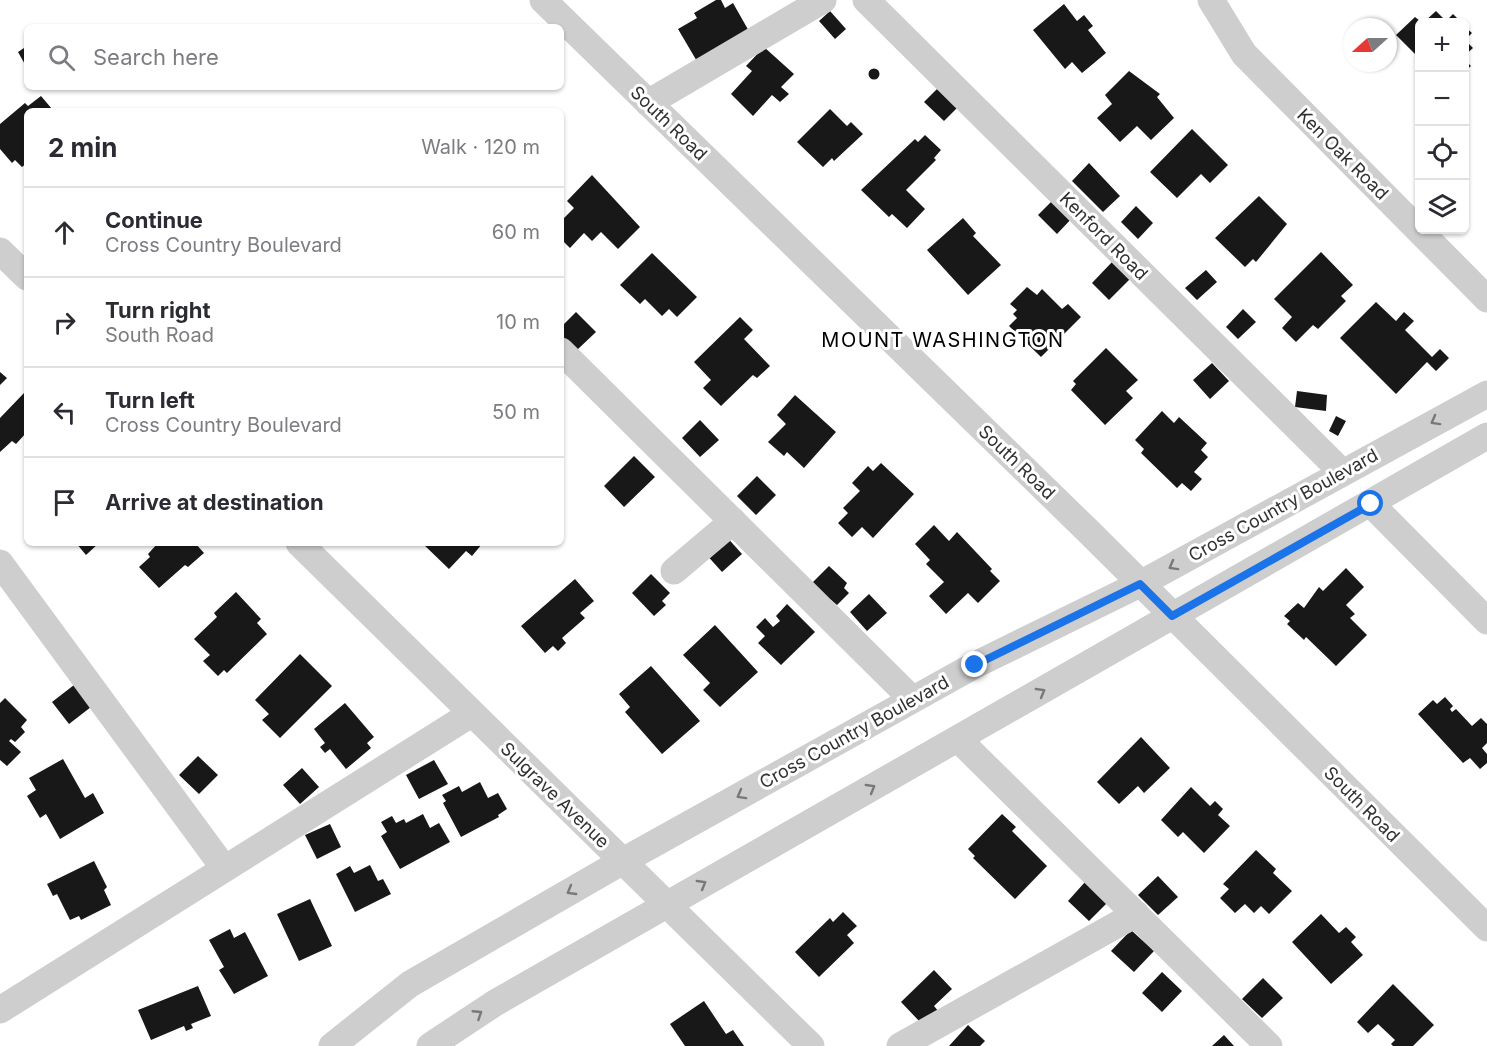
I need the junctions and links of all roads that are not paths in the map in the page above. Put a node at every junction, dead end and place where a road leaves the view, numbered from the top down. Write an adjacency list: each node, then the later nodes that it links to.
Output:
1 (543, 0): 5 (street, South Road)
2 (823, 0): 5 (street)
3 (866, 0): 12 (street, Kenford Road)
4 (1211, 0): 8 (street, Ken Oak Road)
5 (648, 103): 18 (street, South Road)
6 (0, 251): 7 (street)
7 (24, 274)
8 (1487, 299)
9 (564, 354): 14 (street)
10 (1487, 394): 12 (street, Cross Country Boulevard, one-way to 12)
11 (1487, 436): 13 (street)
12 (1341, 472): 18 (street, Cross Country Boulevard, one-way to 18)
13 (1371, 504): 19 (street); 20 (street)
14 (733, 521): 17 (street); 21 (street)
15 (302, 546): 22 (street, Sulgrave Avenue)
16 (0, 563): 25 (street)
17 (674, 571)
18 (1140, 584): 19 (street, South Road); 21 (street, Cross Country Boulevard)
19 (1172, 616): 23 (street, one-way to 19); 28 (street, South Road)
20 (1487, 621)
21 (912, 699): 24 (street, Cross Country Boulevard, one-way to 24)
22 (471, 714): 24 (street, Sulgrave Avenue); 25 (street)
23 (958, 739): 26 (street, one-way to 23); 27 (street)
24 (623, 861): 26 (street, Sulgrave Avenue); 30 (street, Cross Country Boulevard, one-way to 30)
25 (224, 868): 29 (street)
26 (668, 903): 31 (street, one-way to 26); 32 (street, Sulgrave Avenue)
27 (1136, 914): 33 (street); 34 (street)
28 (1487, 928)
29 (0, 1010)
30 (332, 1046)
31 (430, 1046)
32 (811, 1046)
33 (900, 1046)
34 (1269, 1046)

